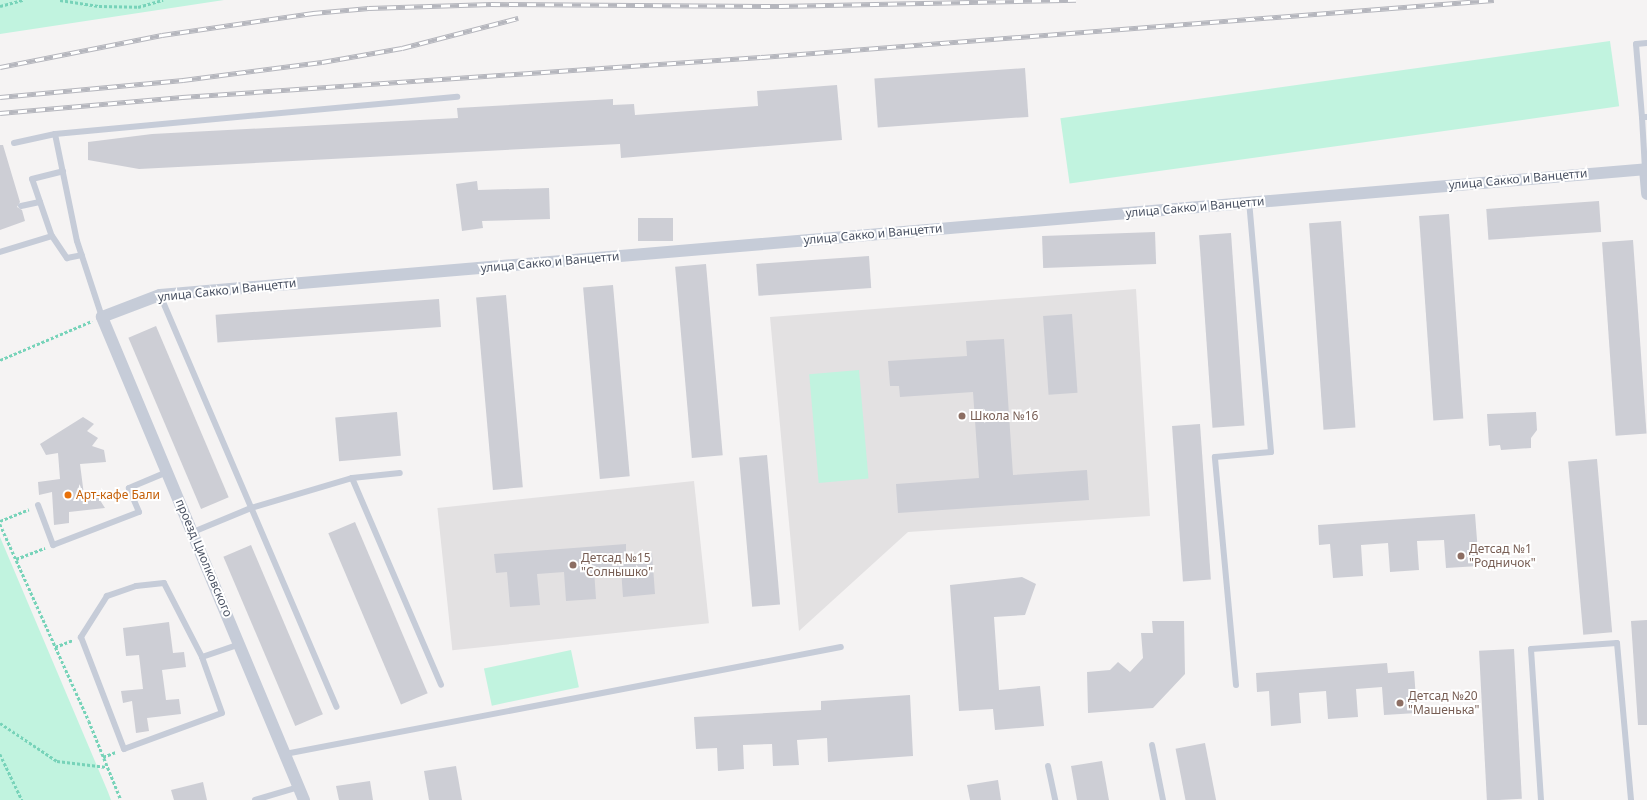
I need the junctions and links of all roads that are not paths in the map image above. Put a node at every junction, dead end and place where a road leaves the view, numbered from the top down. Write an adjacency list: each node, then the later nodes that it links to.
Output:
1 (1647, 43): 3 (lane)
2 (457, 96): 4 (lane)
3 (1645, 117): 6 (lane)
4 (55, 134): 5 (lane); 7 (lane)
5 (14, 143)
6 (1646, 169): 8 (street); 10 (street, улица Сакко и Ванцетти)
7 (63, 171): 9 (lane); 14 (lane)
8 (1647, 194)
9 (40, 202): 11 (lane); 12 (lane)
10 (1249, 202): 15 (street, улица Сакко и Ванцетти); 27 (lane)
11 (21, 206)
12 (52, 236): 13 (lane); 14 (lane)
13 (0, 252)
14 (82, 255): 16 (lane)
15 (160, 295): 16 (street, улица Сакко и Ванцетти); 21 (lane)
16 (102, 316): 17 (street, проезд Циолковского)
17 (167, 472): 20 (lane); 22 (street, проезд Циолковского)
18 (400, 474): 19 (lane)
19 (352, 478): 21 (lane); 26 (lane)
20 (38, 505)
21 (251, 508): 22 (lane); 28 (lane)
22 (193, 532): 23 (street, проезд Циолковского)
23 (240, 644): 25 (lane); 30 (street, проезд Циолковского)
24 (841, 647): 30 (lane)
25 (202, 657): 25 (lane)
26 (441, 685)
27 (1236, 685)
28 (337, 707)
29 (1152, 745): 36 (lane)
30 (286, 754): 32 (street, проезд Циолковского)
31 (1048, 766): 35 (lane)
32 (299, 787): 33 (lane); 34 (street, проезд Циолковского)
33 (255, 800)
34 (304, 800)
35 (1055, 800)
36 (1163, 800)
37 (1541, 800): 38 (lane)
38 (1631, 800)

